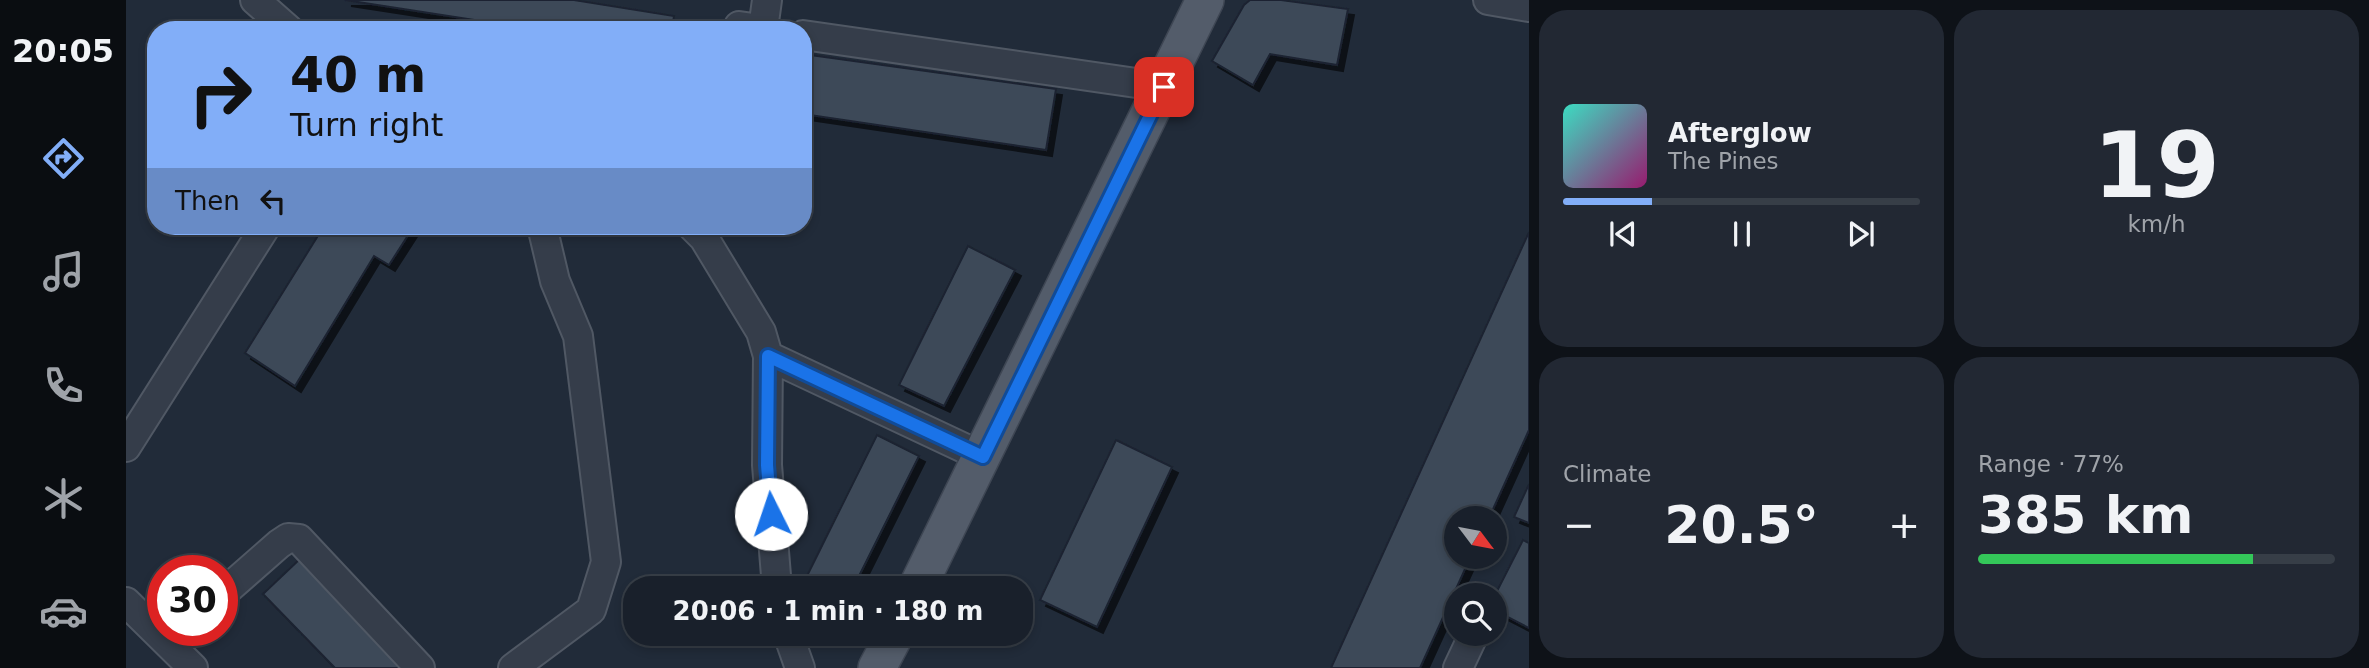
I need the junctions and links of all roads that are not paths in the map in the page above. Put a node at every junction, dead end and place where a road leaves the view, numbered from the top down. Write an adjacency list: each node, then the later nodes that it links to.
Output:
1 (255, 0): 6 (street)
2 (767, 0): 7 (street)
3 (1205, 0): 9 (main road)
4 (1488, 0): 5 (street)
5 (1529, 7)
6 (279, 21)
7 (756, 21)
8 (812, 36): 9 (street)
9 (1164, 87): 15 (main road)
10 (260, 235): 14 (street)
11 (544, 235): 27 (street)
12 (703, 235): 13 (street)
13 (768, 356): 15 (street); 16 (street)
14 (126, 447)
15 (983, 457): 17 (main road)
16 (776, 576)
17 (923, 576)
18 (238, 580): 26 (street)
19 (126, 602): 20 (street)
20 (147, 617)
21 (181, 646): 25 (street)
22 (792, 646): 28 (street)
23 (889, 646): 29 (main road)
24 (1468, 646): 30 (street)
25 (193, 668)
26 (420, 668)
27 (513, 668)
28 (800, 668)
29 (877, 668)
30 (1458, 668)

